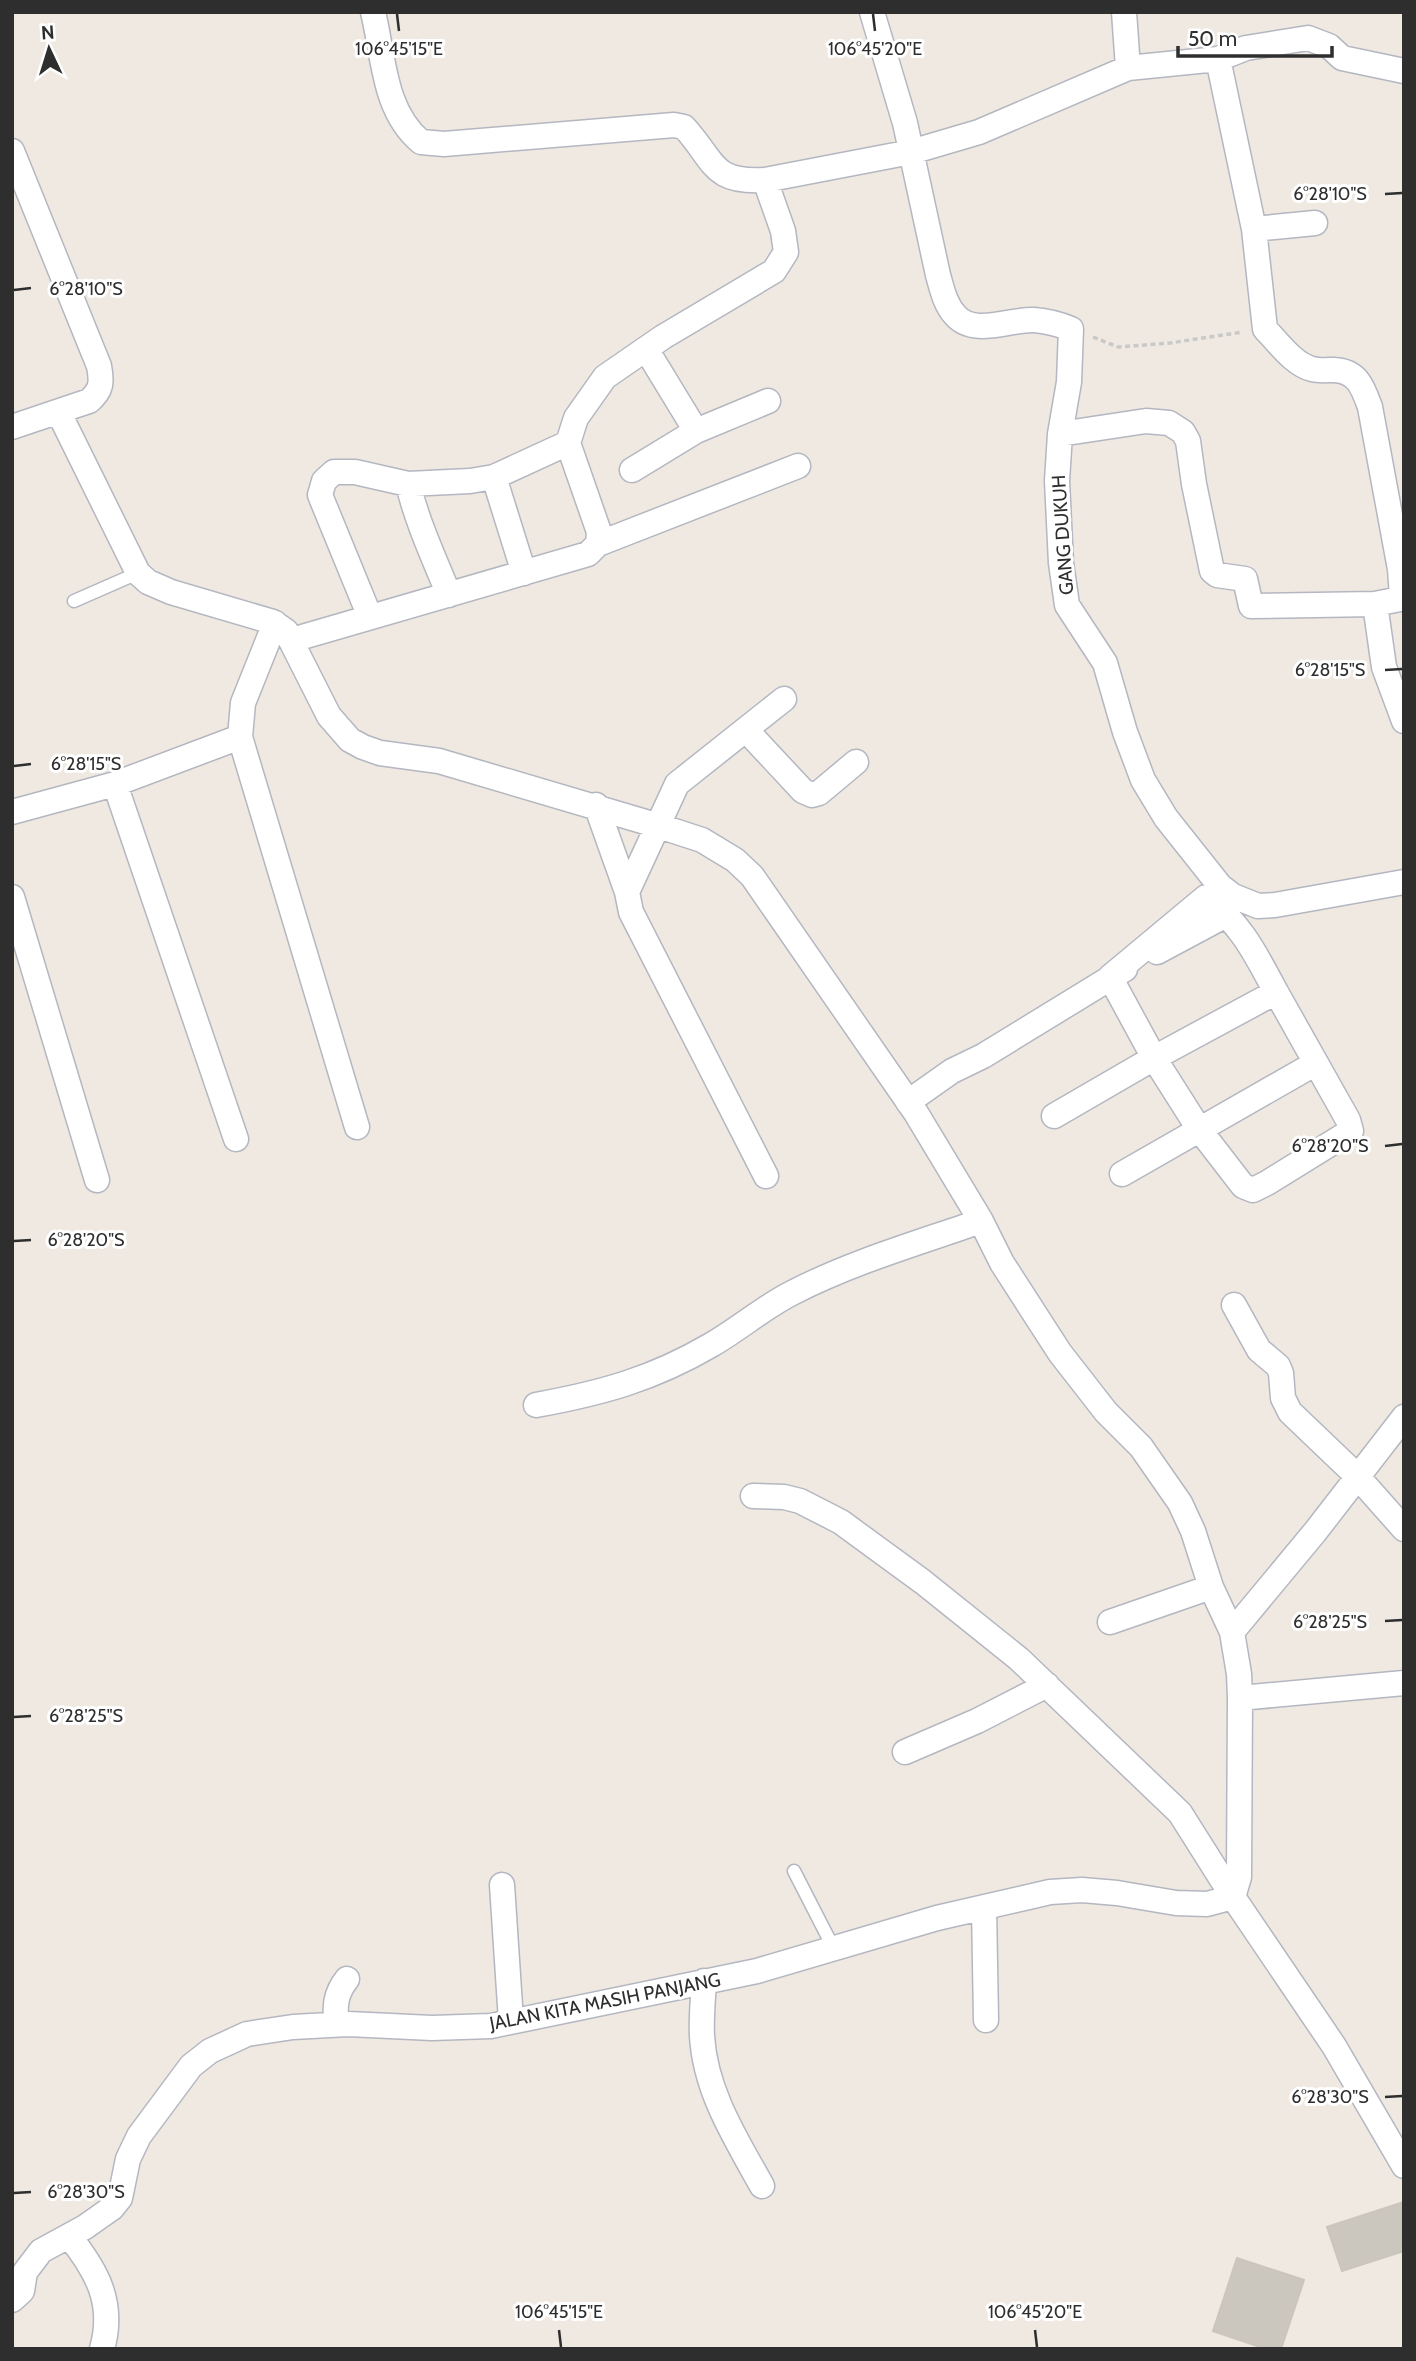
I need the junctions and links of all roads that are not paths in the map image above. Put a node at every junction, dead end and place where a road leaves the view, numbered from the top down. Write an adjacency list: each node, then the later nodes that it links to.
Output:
1 (373, 12): 9 (street)
2 (872, 12): 8 (street)
3 (1124, 12): 5 (street)
4 (1218, 59): 5 (street); 6 (street); 11 (street)
5 (1128, 68): 8 (street)
6 (1404, 71)
7 (12, 151): 14 (street)
8 (911, 152): 9 (street); 17 (street, GANG DUKUH)
9 (765, 180): 12 (street)
10 (1315, 223): 11 (street)
11 (1254, 229): 24 (street)
12 (646, 349): 16 (street); 18 (street)
13 (768, 401): 16 (street)
14 (60, 413): 15 (street); 25 (street)
15 (12, 427)
16 (696, 431): 20 (street)
17 (1060, 434): 29 (street); 41 (street, GANG DUKUH)
18 (568, 443): 21 (street); 23 (street)
19 (798, 466): 23 (street)
20 (632, 470)
21 (494, 477): 22 (street); 26 (street)
22 (408, 484): 27 (street); 30 (street)
23 (598, 544): 26 (street)
24 (1402, 568): 29 (street)
25 (138, 573): 28 (lane); 31 (street)
26 (524, 573): 27 (street)
27 (449, 595): 30 (street)
28 (74, 601)
29 (1376, 604): 33 (street)
30 (370, 617): 31 (street)
31 (284, 632): 35 (street); 38 (street)
32 (784, 699): 34 (street)
33 (1404, 721)
34 (747, 731): 36 (street); 40 (street)
35 (240, 737): 37 (street); 50 (street)
36 (856, 762)
37 (115, 784): 39 (street); 52 (street)
38 (596, 805): 40 (street); 42 (street)
39 (12, 813)
40 (659, 825): 42 (street); 48 (street)
41 (1403, 885)
42 (627, 892): 54 (street)
43 (12, 897): 55 (street)
44 (1110, 977): 45 (street); 46 (street); 48 (street)
45 (1276, 992): 46 (street); 47 (street)
46 (1154, 1058): 49 (street); 51 (street)
47 (1316, 1063): 51 (street); 51 (street)
48 (912, 1108): 56 (street)
49 (1054, 1116)
50 (356, 1127)
51 (1199, 1129): 53 (street)
52 (236, 1139)
53 (1122, 1174)
54 (766, 1176)
55 (97, 1180)
56 (981, 1221): 58 (street); 63 (street)
57 (1234, 1306): 60 (street)
58 (536, 1405)
59 (1404, 1417): 60 (street)
60 (1357, 1476): 62 (street); 65 (street)
61 (753, 1496): 67 (street)
62 (1404, 1529)
63 (1211, 1587): 64 (street); 65 (street)
64 (1110, 1622)
65 (1232, 1632): 68 (street)
66 (1404, 1683): 68 (street)
67 (1047, 1685): 69 (street); 72 (street)
68 (1240, 1698): 72 (street)
69 (905, 1752)
70 (794, 1871): 74 (lane)
71 (502, 1885): 78 (street)
72 (1233, 1897): 73 (street, JALAN KITA MASIH PANJANG); 80 (street)
73 (984, 1908): 74 (street, JALAN KITA MASIH PANJANG); 77 (street)
74 (833, 1947): 76 (street, JALAN KITA MASIH PANJANG)
75 (347, 1979): 79 (street)
76 (704, 1982): 78 (street, JALAN KITA MASIH PANJANG); 81 (street)
77 (986, 2020)
78 (511, 2021): 79 (street, JALAN KITA MASIH PANJANG)
79 (336, 2024): 82 (street, JALAN KITA MASIH PANJANG)
80 (1404, 2166)
81 (762, 2186)
82 (69, 2236): 83 (street, JALAN KITA MASIH PANJANG); 84 (street)
83 (12, 2300)
84 (102, 2349)

